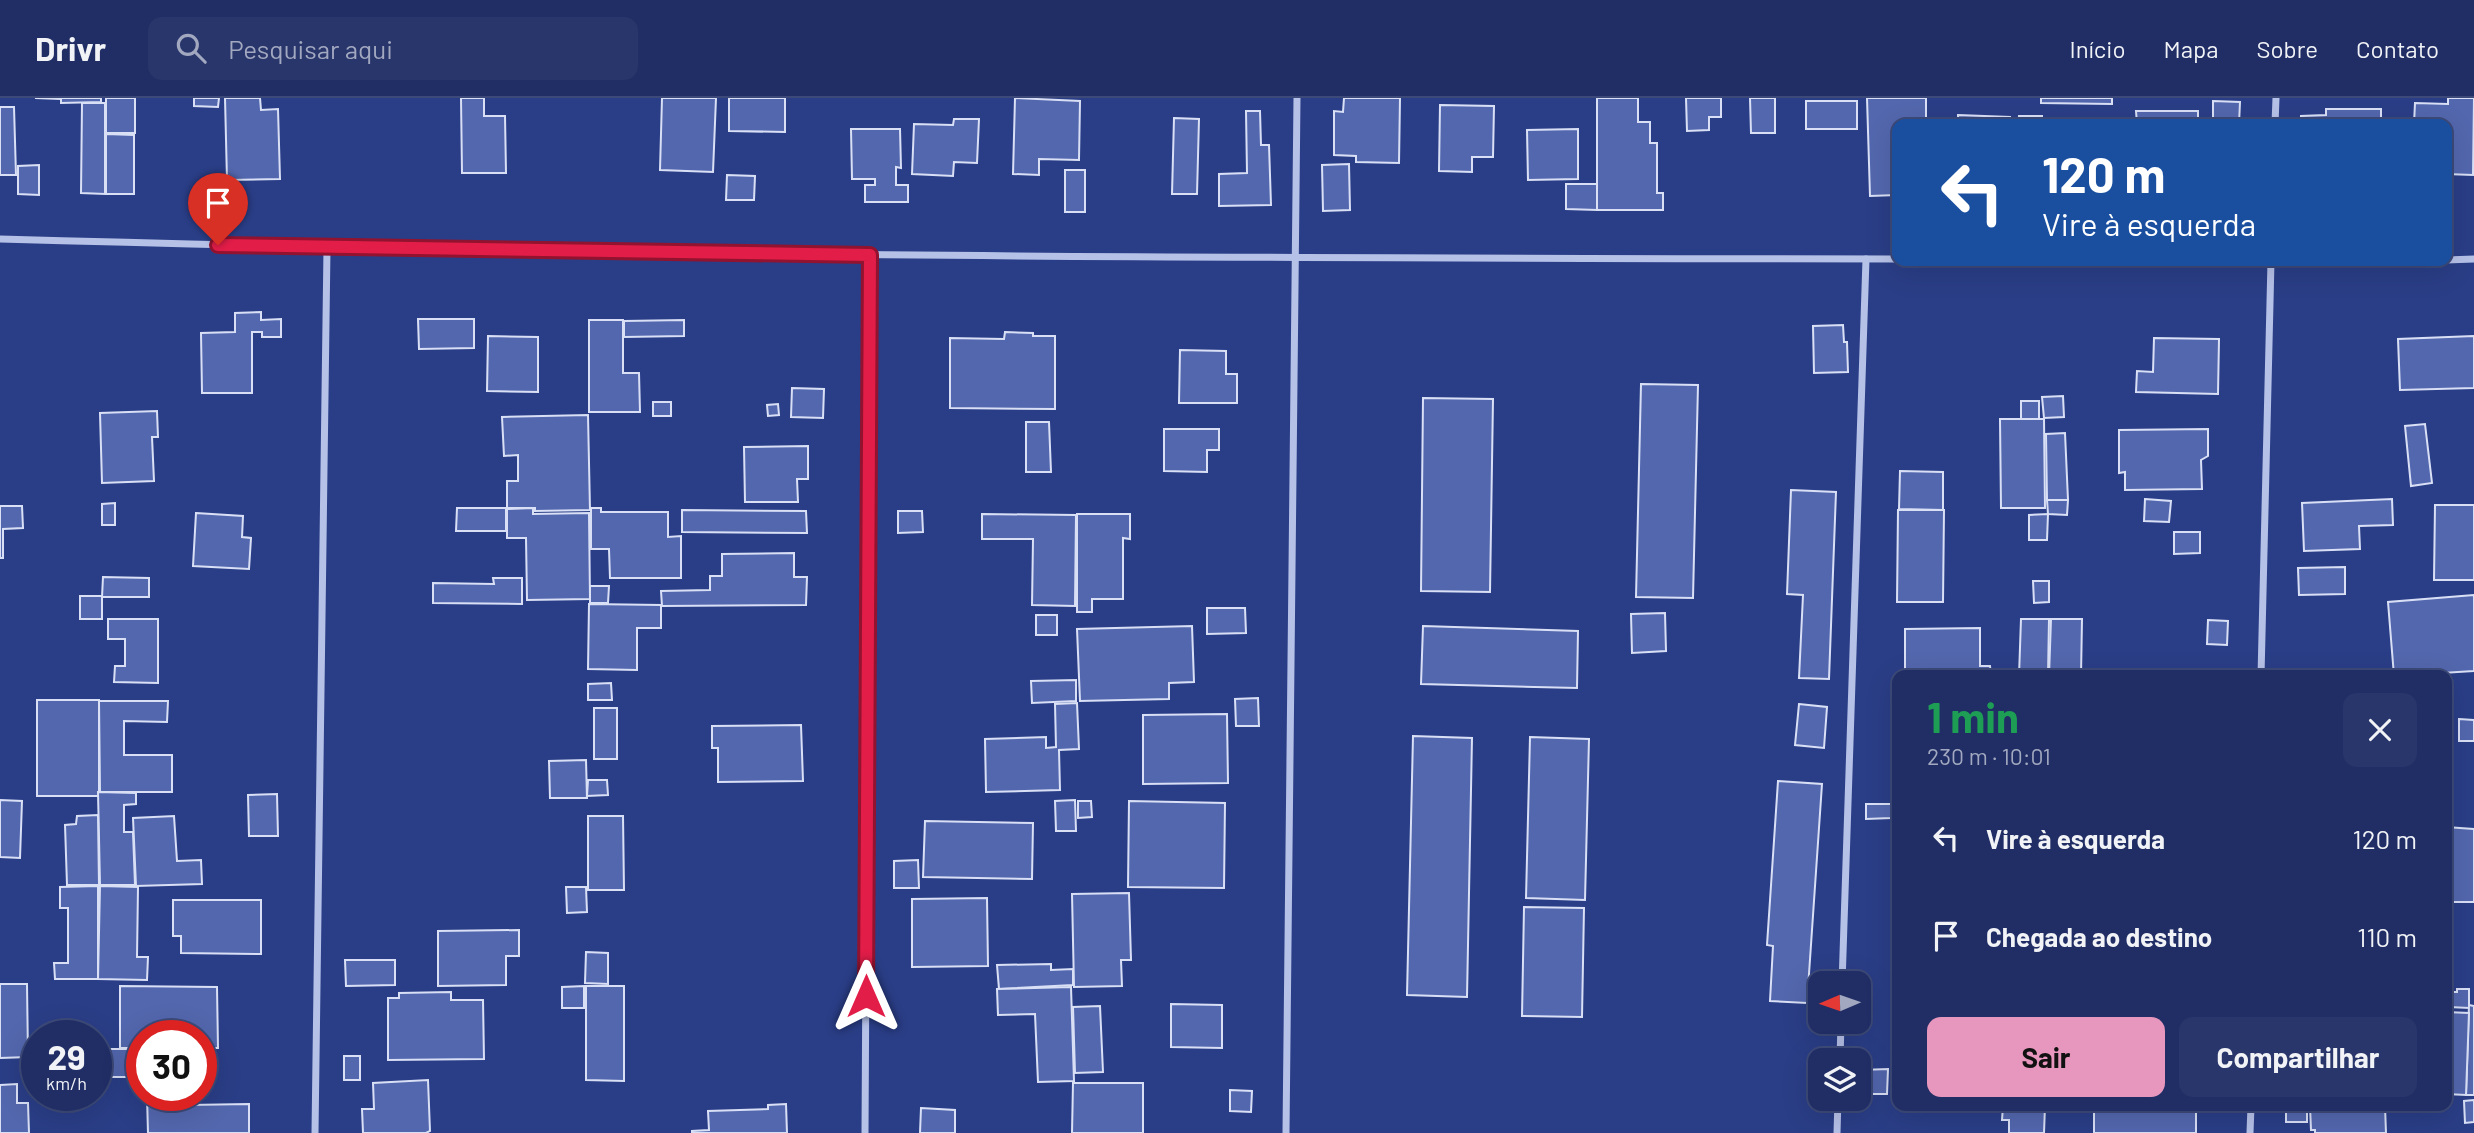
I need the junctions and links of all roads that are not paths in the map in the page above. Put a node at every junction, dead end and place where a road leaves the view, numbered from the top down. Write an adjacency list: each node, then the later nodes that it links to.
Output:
1 (1297, 98): 7 (street)
2 (2276, 98): 3 (street)
3 (2275, 119)
4 (0, 239): 5 (street)
5 (327, 248): 6 (street); 17 (street)
6 (870, 255): 7 (street); 18 (street)
7 (1294, 259): 8 (street); 19 (street)
8 (1866, 259): 9 (street); 14 (street)
9 (1892, 259)
10 (2474, 259): 11 (street)
11 (2452, 260)
12 (2271, 266): 13 (street)
13 (2261, 670)
14 (1842, 971)
15 (1838, 1111): 20 (street)
16 (2251, 1111): 21 (street)
17 (315, 1133)
18 (865, 1133)
19 (1286, 1133)
20 (1837, 1133)
21 (2250, 1133)

